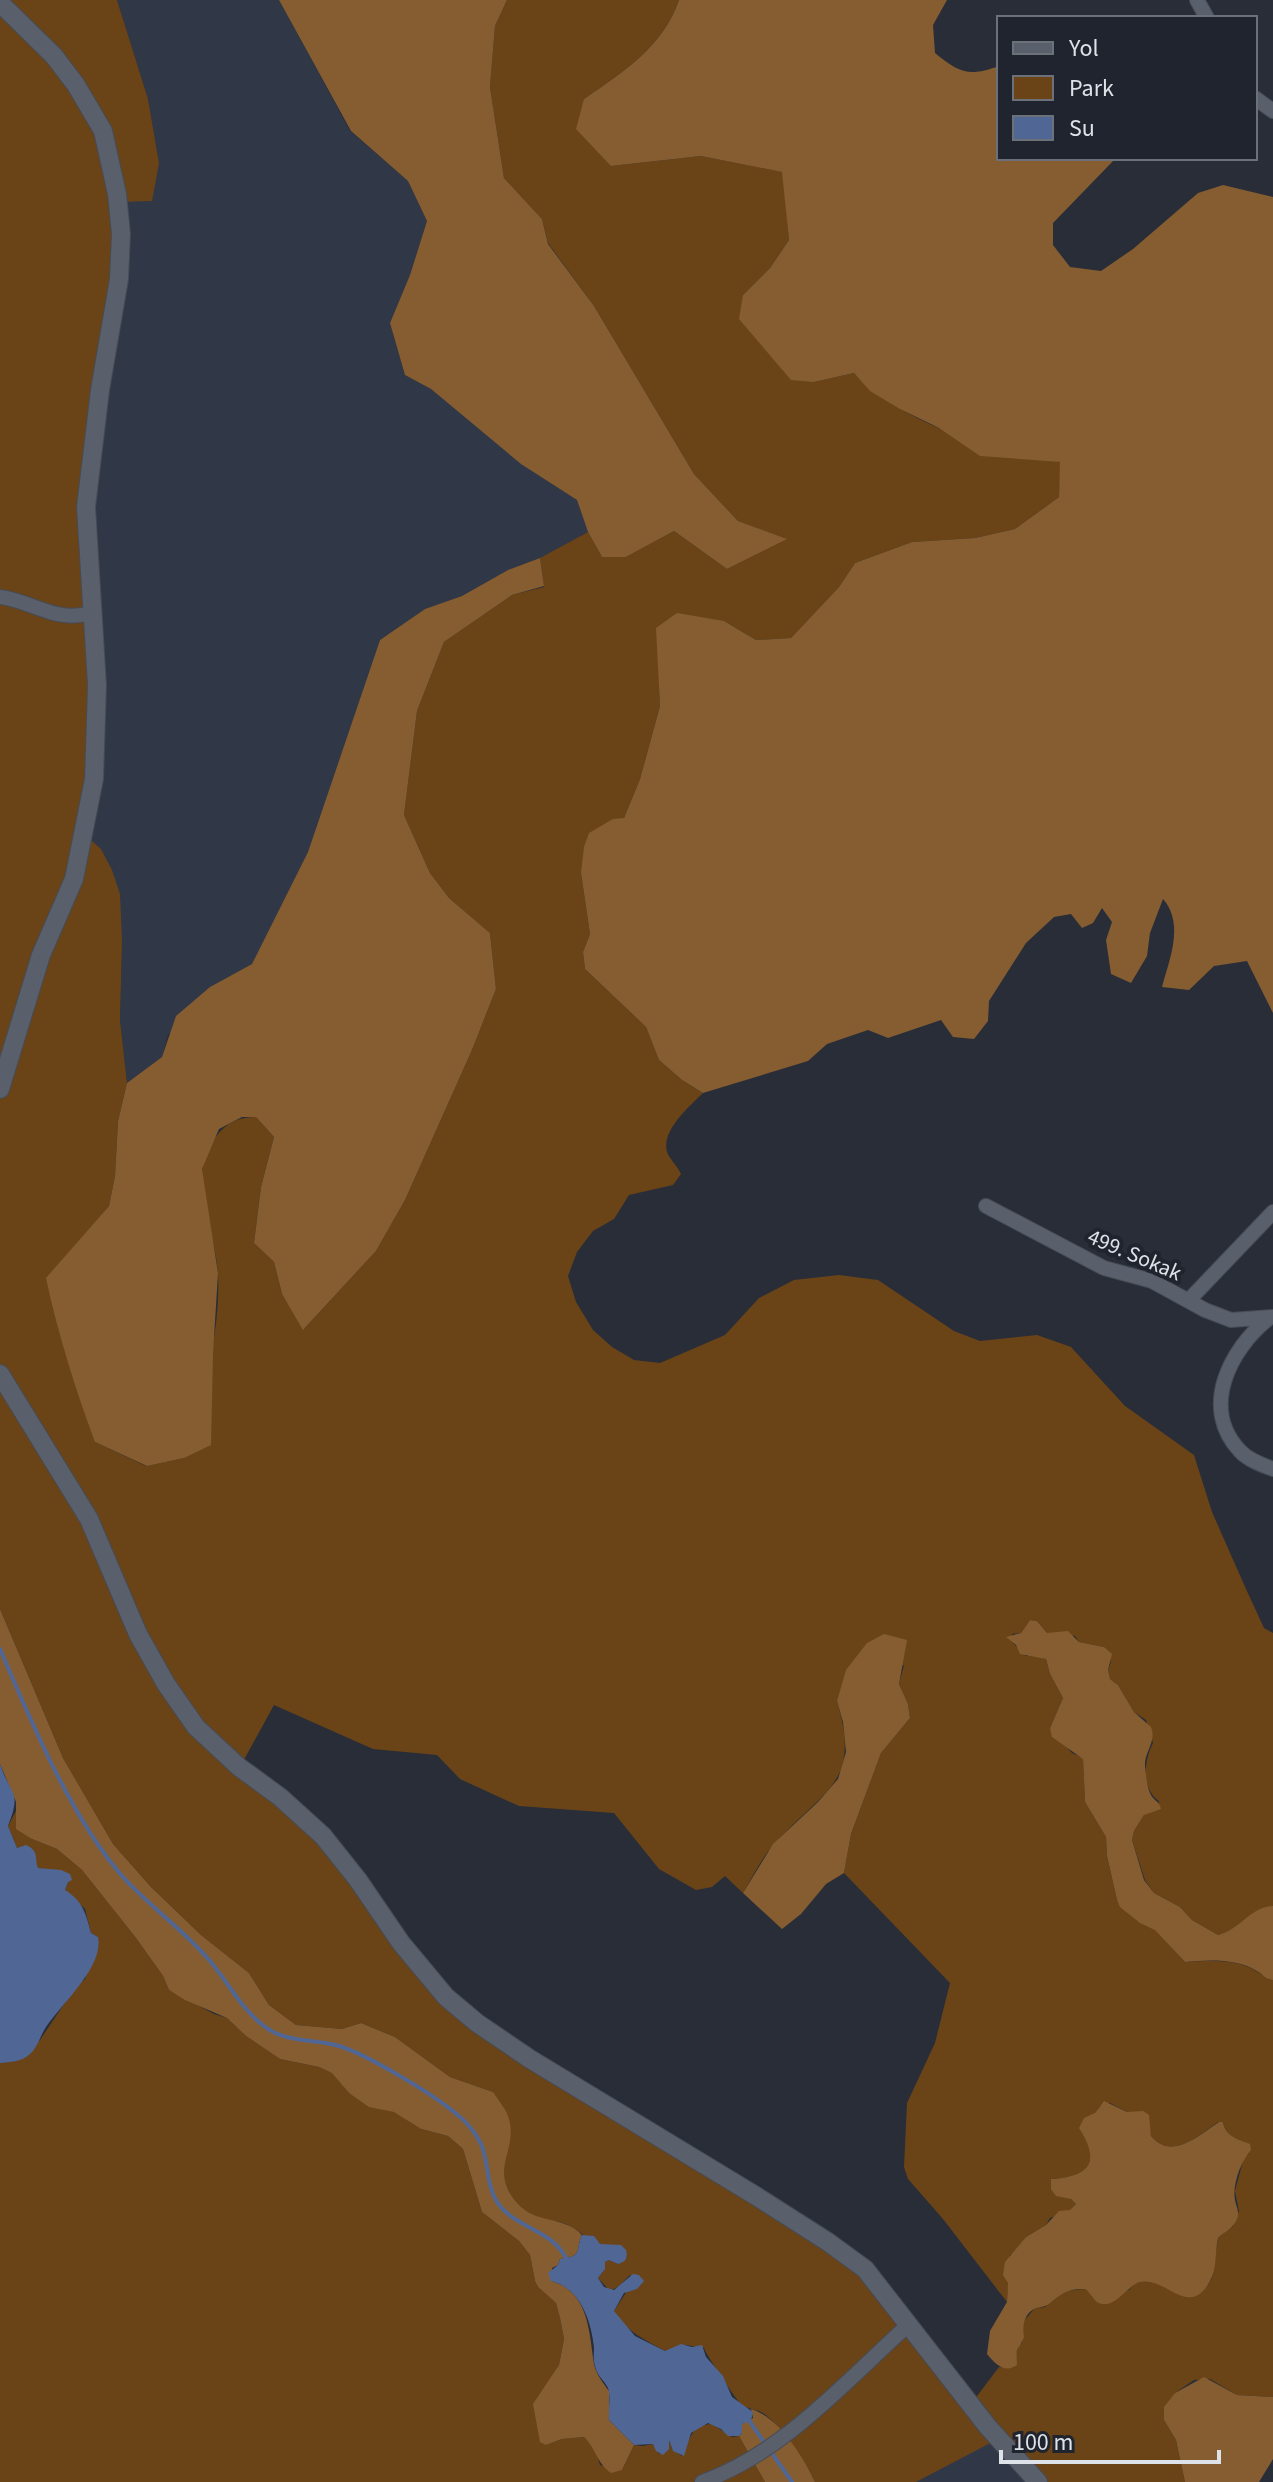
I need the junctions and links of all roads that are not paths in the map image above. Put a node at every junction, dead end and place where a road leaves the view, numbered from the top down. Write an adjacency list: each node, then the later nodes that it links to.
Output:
1 (0, 3): 3 (street)
2 (0, 597): 3 (street)
3 (91, 613): 4 (street)
4 (0, 1089)
5 (986, 1206): 7 (street, 499. Sokak)
6 (1273, 1212): 7 (street)
7 (1189, 1300): 8 (street, 499. Sokak)
8 (1270, 1318): 10 (street)
9 (0, 1374): 11 (street)
10 (1273, 1469)
11 (907, 2326): 12 (street); 13 (street)
12 (702, 2482)
13 (1038, 2482)

